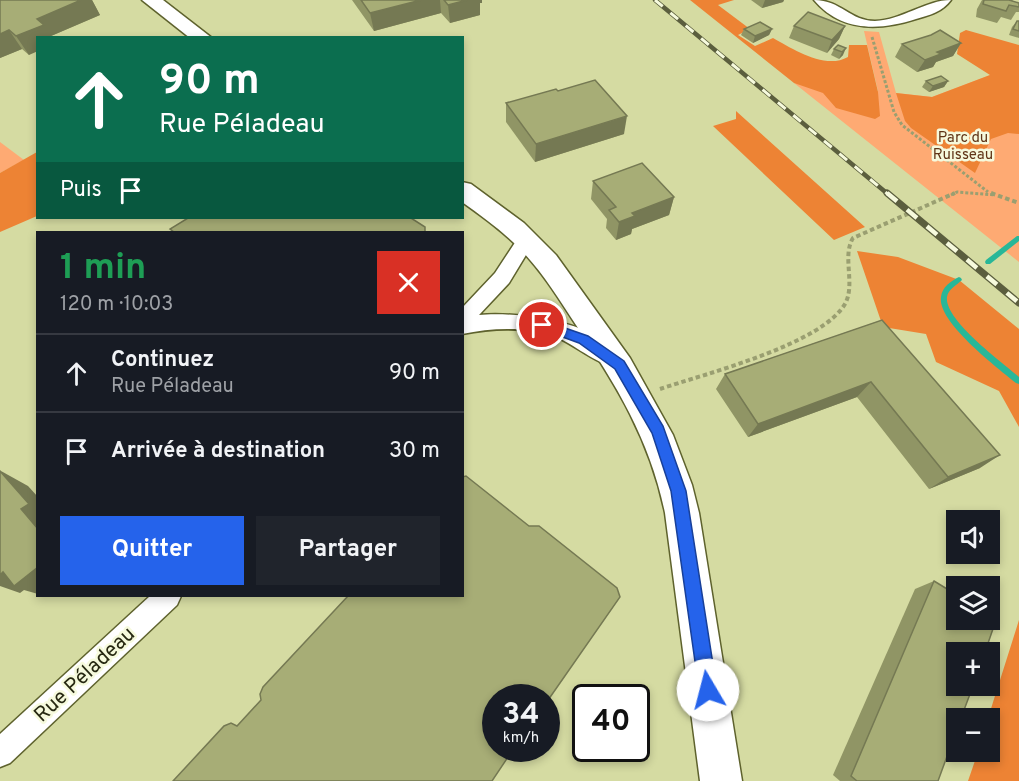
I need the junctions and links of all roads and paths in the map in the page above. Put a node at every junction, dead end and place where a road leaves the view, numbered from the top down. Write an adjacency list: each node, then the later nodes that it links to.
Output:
1 (151, 0): 5 (street)
2 (820, 0): 4 (street)
3 (945, 0): 4 (street)
4 (869, 26): 7 (path)
5 (200, 36)
6 (464, 192): 10 (street)
7 (988, 192): 8 (path); 14 (path)
8 (1007, 198): 9 (path)
9 (1019, 203)
10 (526, 240): 11 (street); 13 (street)
11 (464, 319)
12 (464, 326): 13 (street)
13 (619, 365): 14 (street)
14 (639, 396): 17 (street)
15 (167, 597): 16 (street, Rue Péladeau)
16 (0, 753)
17 (721, 781)

